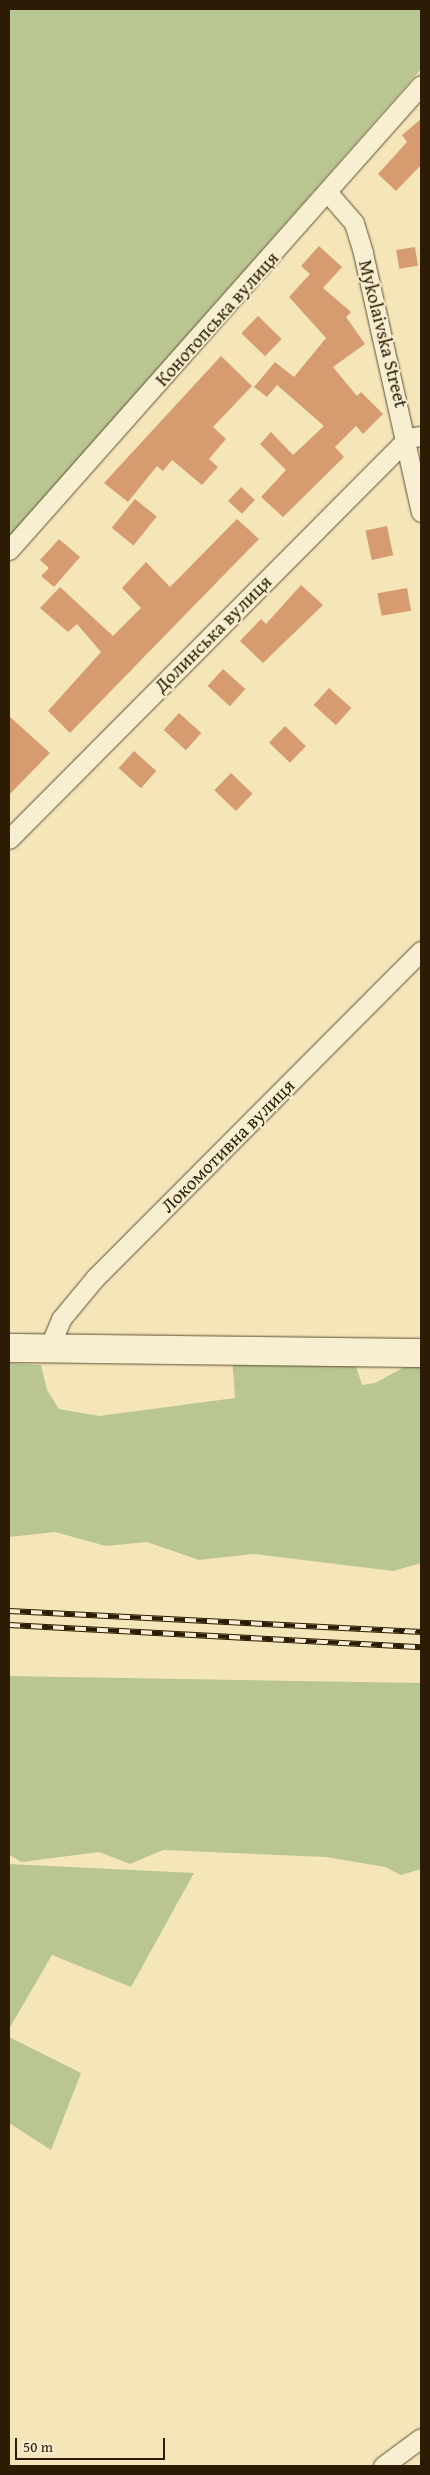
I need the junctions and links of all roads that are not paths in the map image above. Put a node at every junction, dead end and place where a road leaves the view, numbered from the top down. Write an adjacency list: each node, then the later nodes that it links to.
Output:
1 (421, 85): 2 (street, Конотопська вулиця)
2 (329, 194): 3 (street, Mykolaivska Street); 5 (street, Конотопська вулиця)
3 (415, 437): 4 (street, Mykolaivska Street); 6 (street, Долинська вулиця)
4 (421, 512)
5 (9, 550)
6 (9, 838)
7 (421, 951): 9 (street, Локомотивна вулиця)
8 (9, 1348): 9 (street)
9 (48, 1350): 10 (street)
10 (421, 1353)
11 (421, 2438): 12 (street)
12 (383, 2466)

